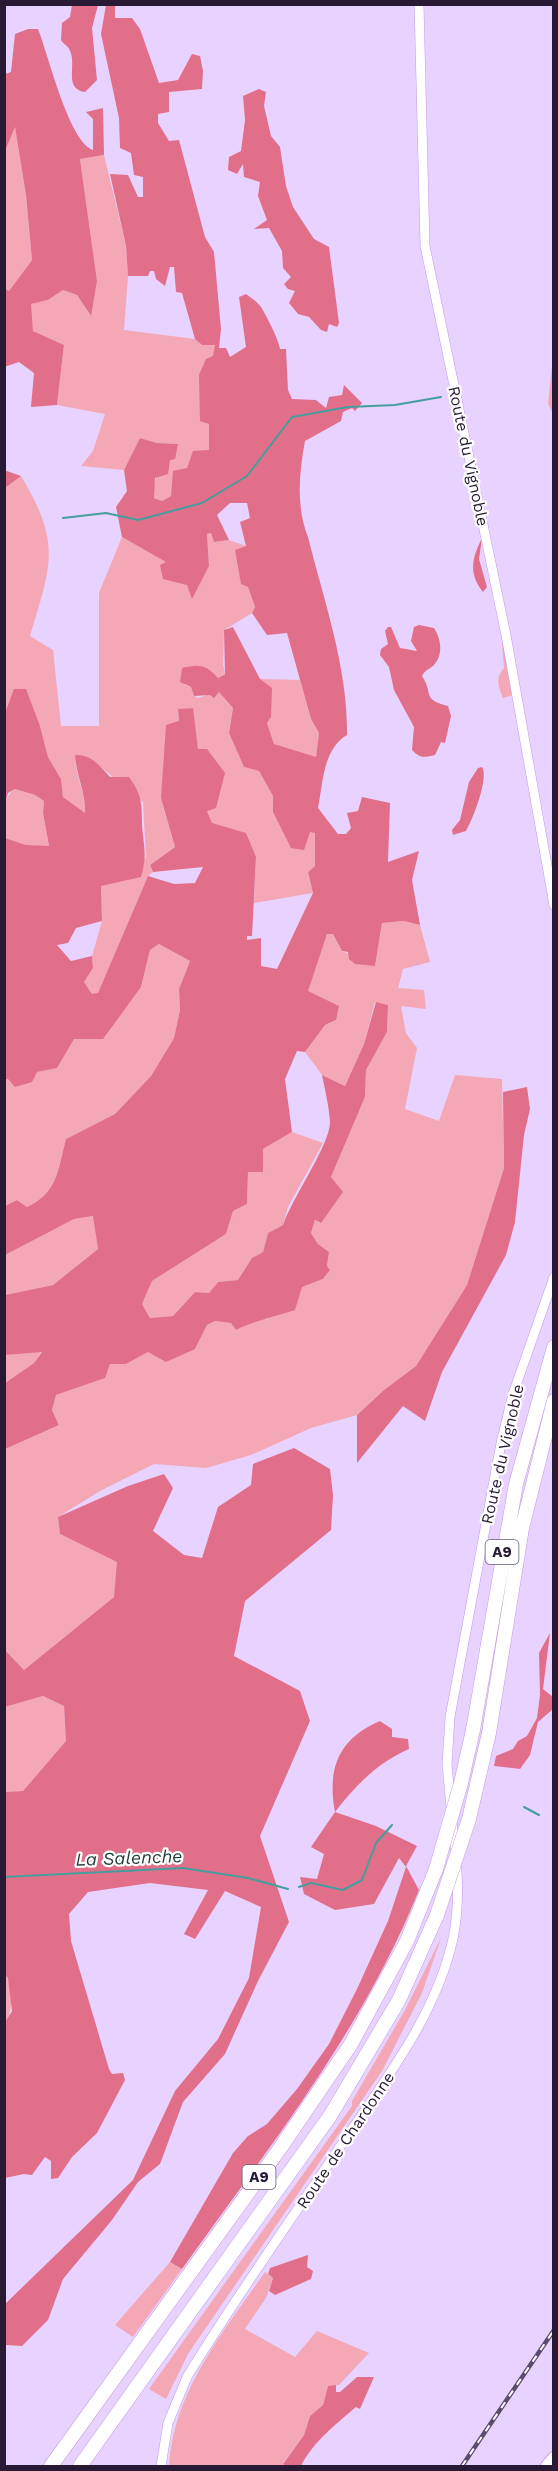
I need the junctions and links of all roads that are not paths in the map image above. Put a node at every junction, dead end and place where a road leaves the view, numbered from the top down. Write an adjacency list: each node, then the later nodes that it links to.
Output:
1 (419, 4): 2 (street, Route du Vignoble)
2 (554, 905)
3 (554, 1277): 6 (street, Route du Vignoble)
4 (554, 1347): 8 (highway, A9, bridge)
5 (554, 1401): 9 (highway, A9, bridge)
6 (449, 1791): 10 (street, Route de Chardonne)
7 (554, 2458): 11 (main road)
8 (51, 2466)
9 (80, 2466)
10 (162, 2466)
11 (547, 2466)

